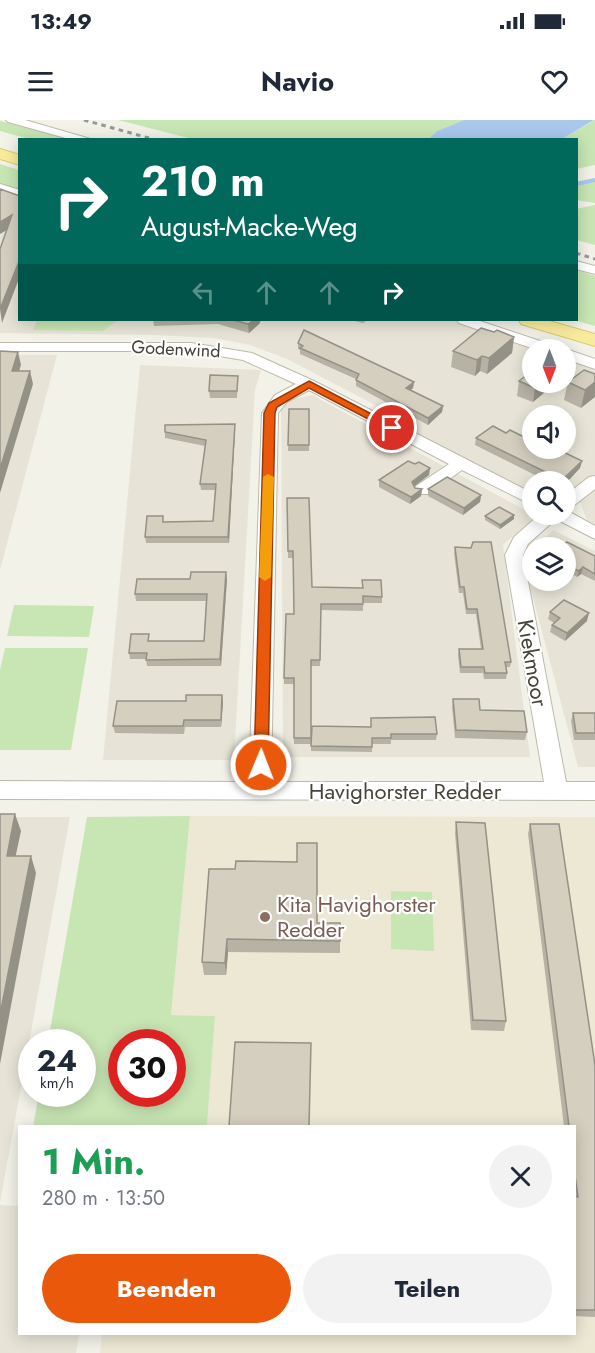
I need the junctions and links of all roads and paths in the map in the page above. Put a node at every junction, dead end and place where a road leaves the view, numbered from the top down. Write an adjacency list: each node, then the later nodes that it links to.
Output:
1 (12, 120): 2 (street)
2 (80, 138)
3 (0, 154): 4 (main road)
4 (18, 159)
5 (0, 188): 6 (street)
6 (18, 193)
7 (578, 266): 8 (street)
8 (595, 270)
9 (467, 321): 11 (street)
10 (531, 321): 12 (main road)
11 (522, 340)
12 (595, 340)
13 (0, 346): 16 (street, Godenwind)
14 (576, 357): 15 (street)
15 (595, 364)
16 (309, 384): 17 (street, Godenwind); 26 (street)
17 (461, 463): 19 (street); 20 (street, Godenwind)
18 (595, 480): 21 (street)
19 (422, 490)
20 (522, 495)
21 (576, 495)
22 (576, 523): 24 (street)
23 (538, 525): 28 (street, Kiekmoor)
24 (595, 533)
25 (0, 790): 26 (street, Havighorster Redder)
26 (260, 790): 28 (street, Havighorster Redder)
27 (595, 791): 28 (street, Havighorster Redder)
28 (556, 792)

